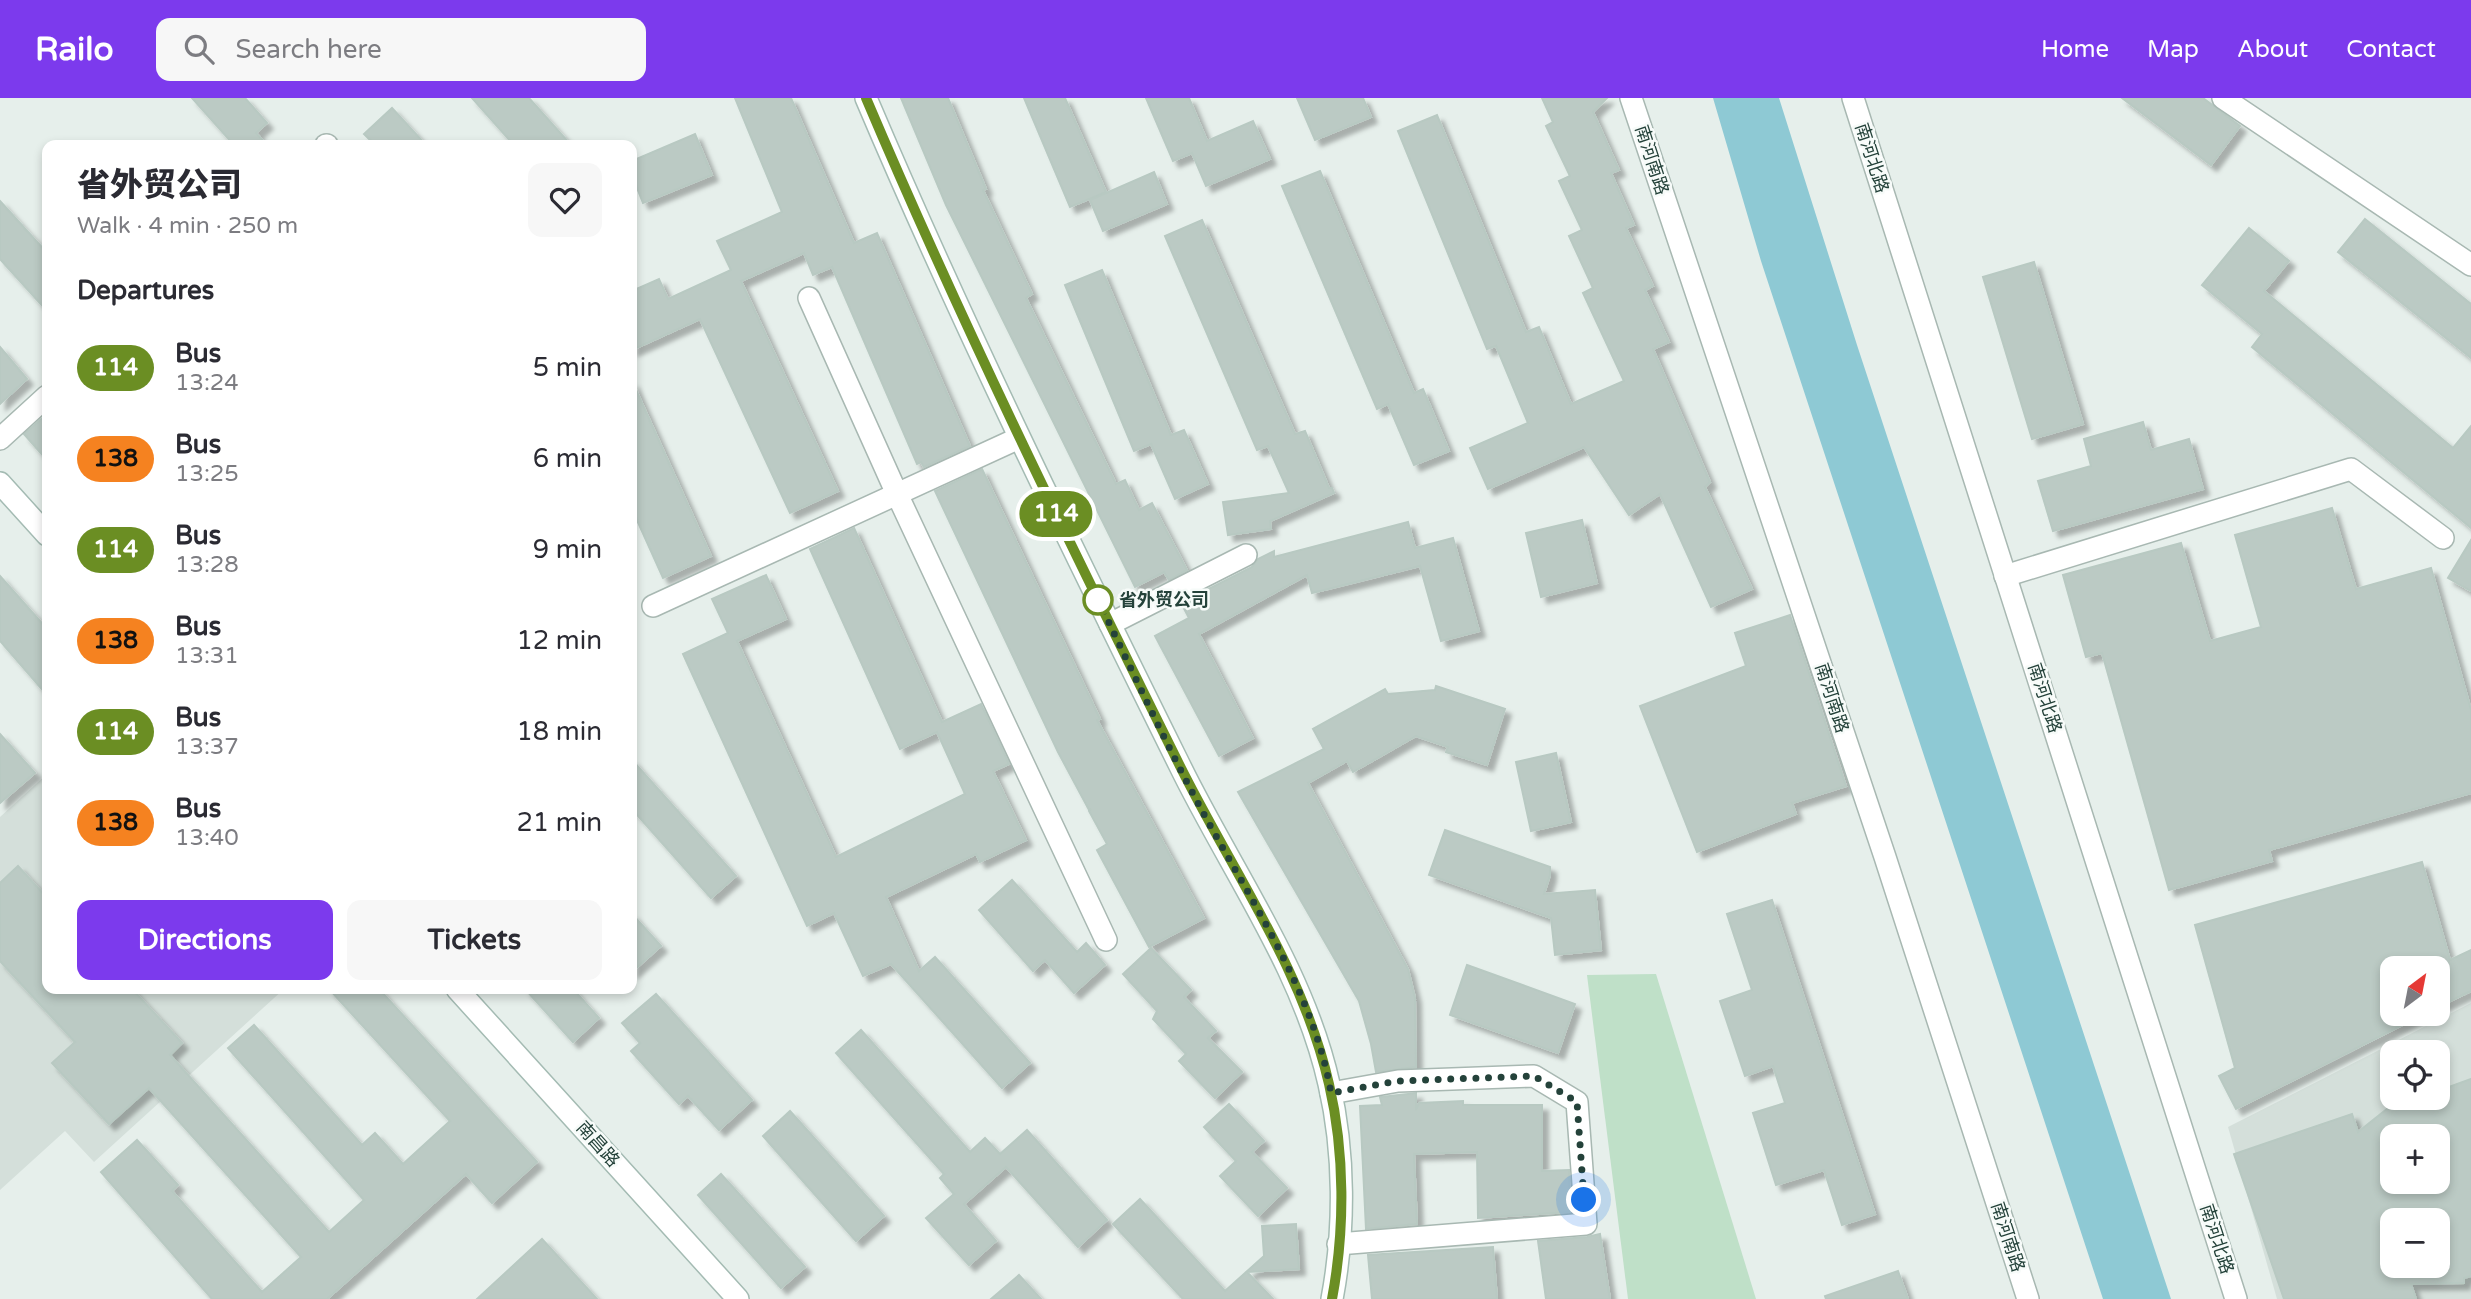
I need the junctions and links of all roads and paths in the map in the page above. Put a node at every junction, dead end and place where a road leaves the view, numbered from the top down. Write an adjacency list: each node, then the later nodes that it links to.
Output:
1 (866, 98): 8 (street)
2 (1631, 98): 24 (street, 南河南路)
3 (2223, 98): 5 (street)
4 (1858, 99): 15 (street, 南河北路)
5 (2471, 265)
6 (809, 298): 11 (street)
7 (42, 401): 9 (street)
8 (1019, 438): 11 (street); 17 (street)
9 (0, 439)
10 (0, 483): 12 (street)
11 (897, 495): 16 (street); 18 (street)
12 (42, 529)
13 (2442, 538): 15 (street)
14 (1246, 555): 17 (street)
15 (2006, 576): 25 (street, 南河北路)
16 (653, 606)
17 (1110, 624): 20 (street)
18 (1105, 940)
19 (462, 994): 22 (street, 南昌路)
20 (1331, 1093): 21 (street); 21 (street)
21 (1338, 1244): 23 (street)
22 (738, 1299)
23 (1332, 1299)
24 (2028, 1299)
25 (2236, 1299)

